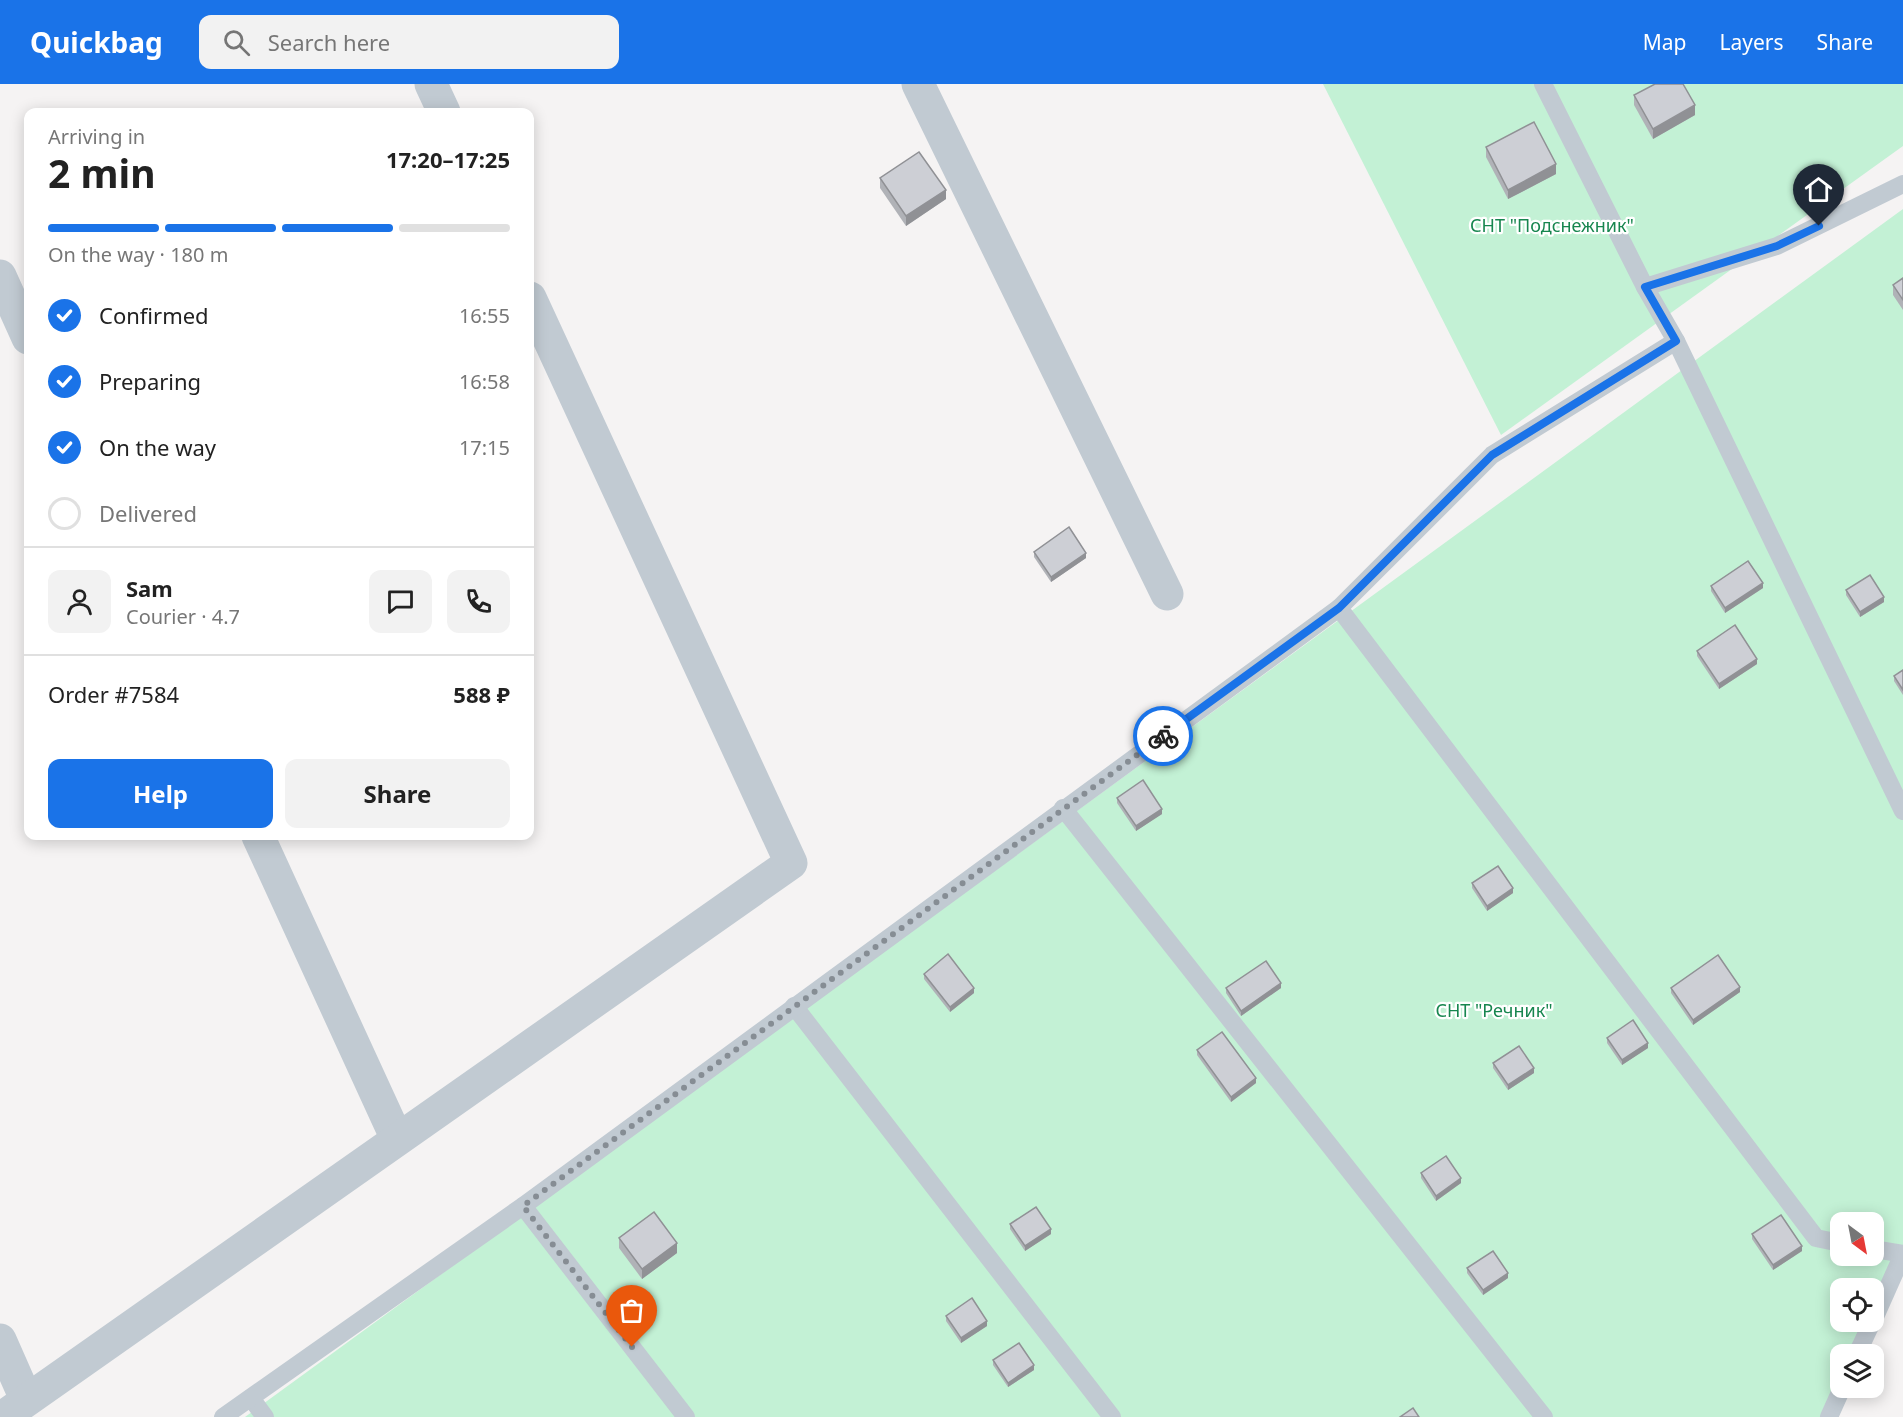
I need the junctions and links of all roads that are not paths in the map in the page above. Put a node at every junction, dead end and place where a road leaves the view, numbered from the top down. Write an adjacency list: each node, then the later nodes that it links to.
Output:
1 (431, 84): 4 (street)
2 (918, 84): 11 (street)
3 (1543, 84): 7 (lane)
4 (442, 108)
5 (1903, 184): 7 (lane)
6 (0, 276): 9 (street)
7 (1645, 287): 10 (lane)
8 (534, 307): 17 (street)
9 (24, 329)
10 (1676, 341): 12 (lane); 14 (lane)
11 (1167, 594)
12 (1339, 608): 13 (lane); 19 (lane)
13 (1063, 808): 16 (lane); 31 (lane)
14 (1903, 811)
15 (260, 840): 17 (street)
16 (794, 1006): 18 (lane); 30 (lane)
17 (397, 1139): 26 (street)
18 (523, 1206): 24 (lane); 29 (lane)
19 (1830, 1241)
20 (1884, 1251): 21 (lane)
21 (1903, 1254): 22 (lane)
22 (1884, 1296)
23 (0, 1340): 26 (street)
24 (251, 1398): 27 (lane); 28 (lane)
25 (1837, 1398): 32 (lane)
26 (15, 1408)
27 (223, 1417)
28 (265, 1417)
29 (686, 1417)
30 (1112, 1417)
31 (1544, 1417)
32 (1828, 1417)

